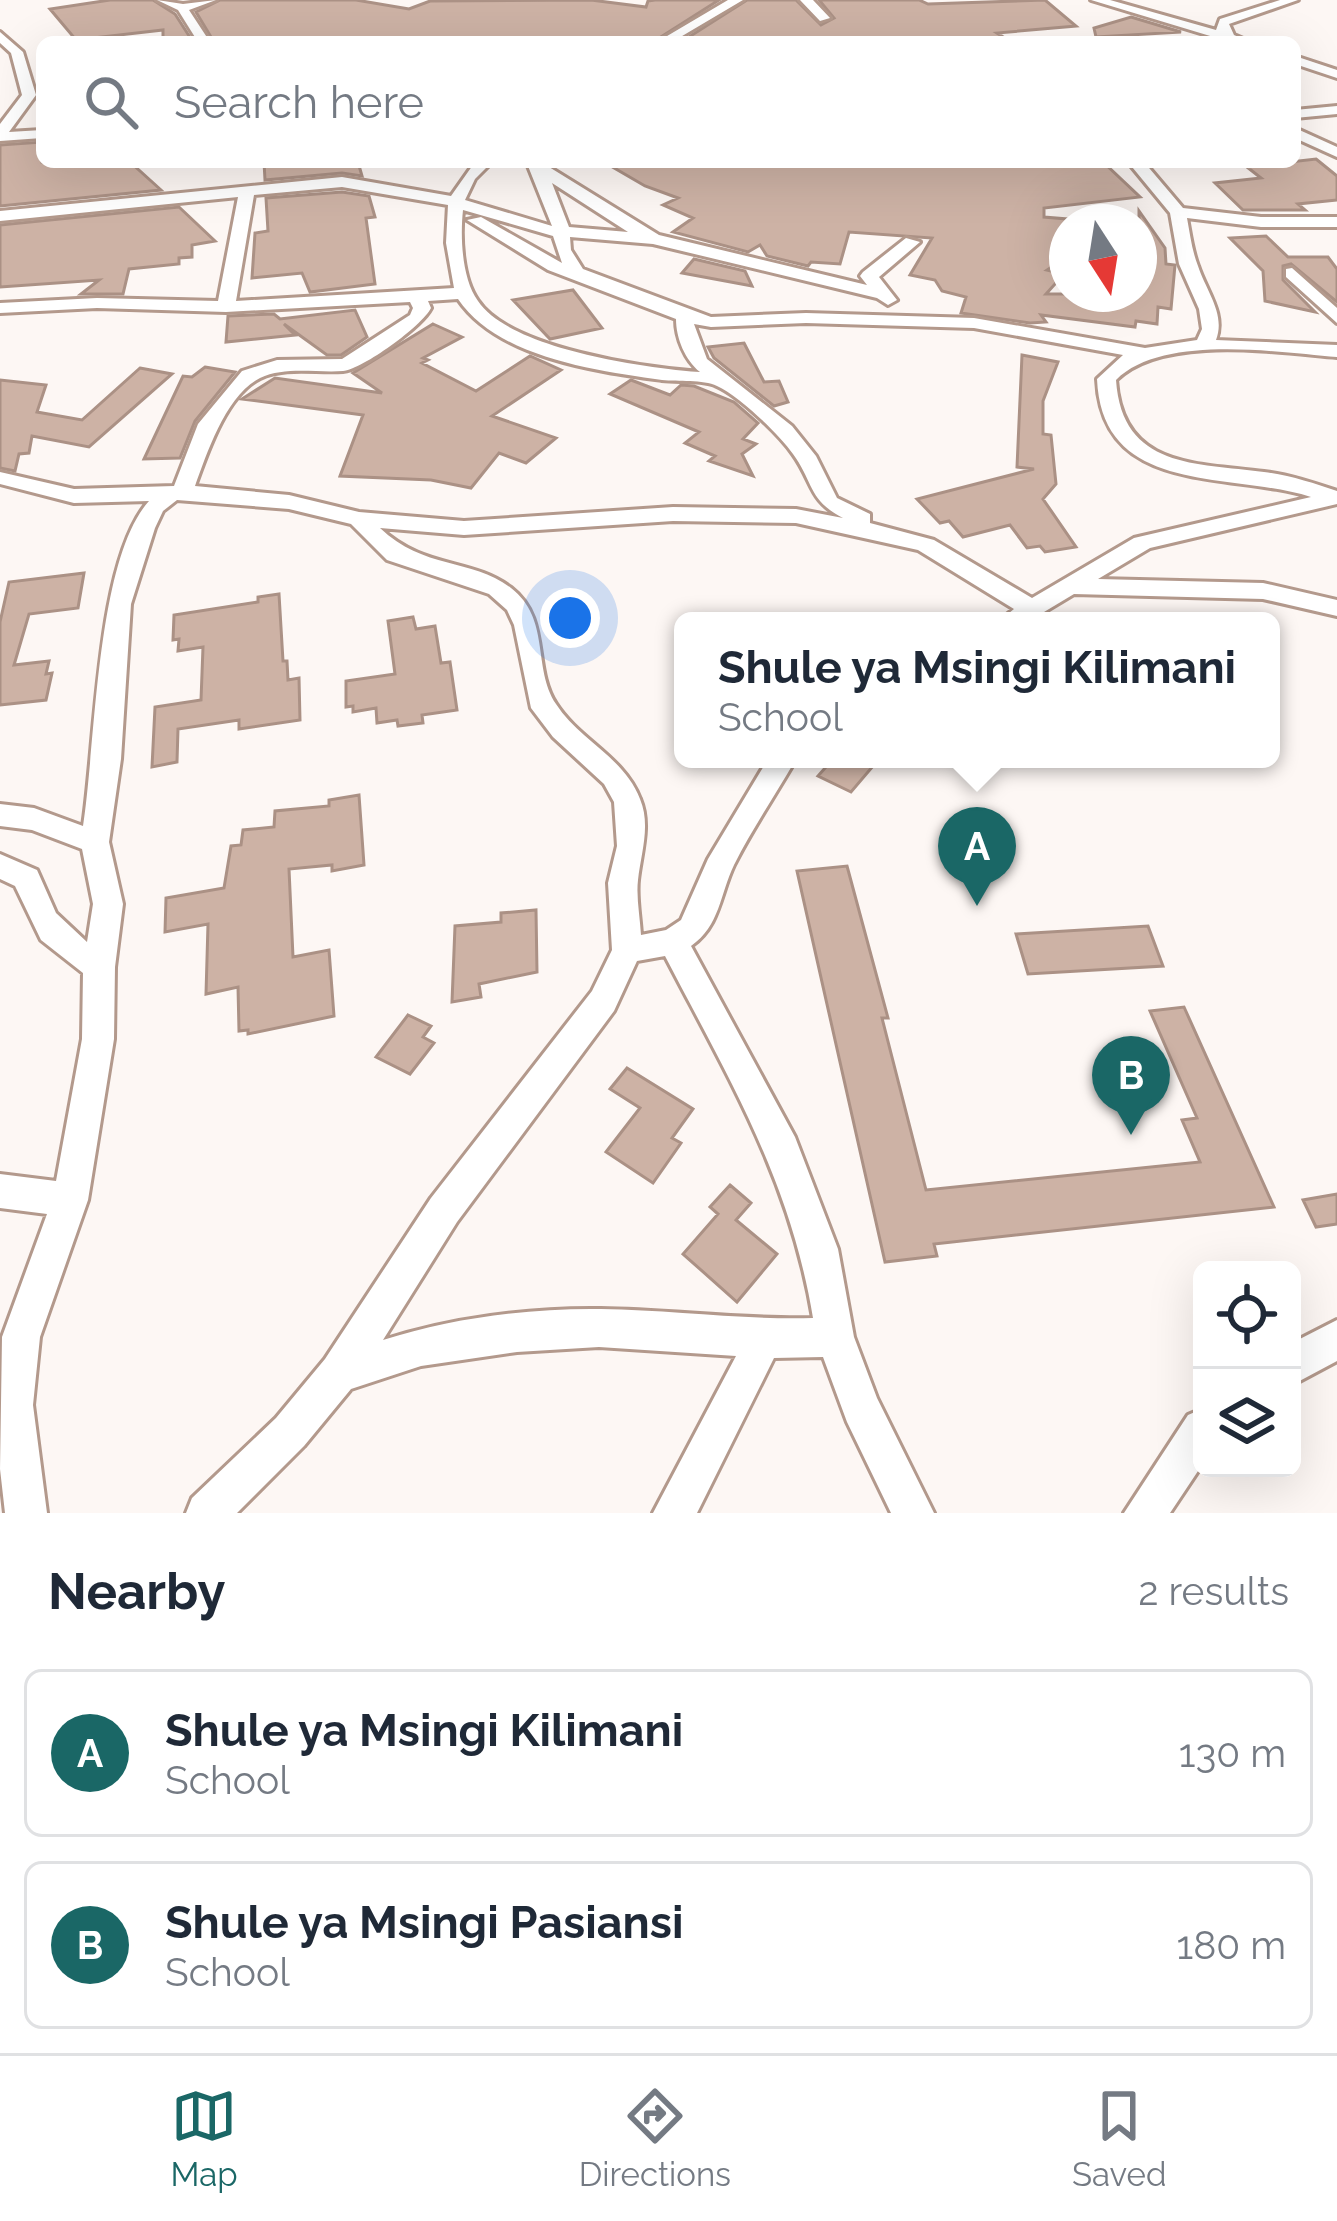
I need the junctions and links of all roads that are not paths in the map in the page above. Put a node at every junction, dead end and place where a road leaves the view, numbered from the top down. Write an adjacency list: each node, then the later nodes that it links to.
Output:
1 (163, 0): 7 (street)
2 (210, 0): 7 (street)
3 (737, 0): 10 (street)
4 (806, 0): 8 (street)
5 (1097, 0): 11 (street)
6 (1292, 0): 12 (street)
7 (182, 8): 9 (street)
8 (824, 18)
9 (200, 36)
10 (673, 36)
11 (1224, 36)
12 (1227, 36)
13 (2, 41): 21 (street)
14 (1301, 62): 15 (street)
15 (1333, 73): 16 (street)
16 (1301, 75)
17 (1337, 110): 18 (street)
18 (1301, 113)
19 (36, 134): 21 (street)
20 (1301, 135): 22 (street)
21 (0, 136)
22 (1337, 153)
23 (332, 168): 28 (street)
24 (477, 168): 30 (street)
25 (537, 168): 34 (street)
26 (541, 168): 35 (street)
27 (1141, 168): 31 (street)
28 (341, 182): 29 (street); 30 (street)
29 (247, 189): 32 (street); 42 (street)
30 (456, 207): 34 (street); 37 (street); 39 (street)
31 (1178, 212): 33 (street); 48 (street)
32 (2, 217)
33 (1337, 222)
34 (562, 231): 35 (street); 37 (street)
35 (653, 238): 40 (street)
36 (912, 242): 40 (street)
37 (578, 273): 44 (street)
38 (1292, 273): 45 (street)
39 (466, 293): 41 (street); 52 (street)
40 (882, 294): 46 (street)
41 (417, 296): 42 (street); 54 (street)
42 (226, 307): 43 (street)
43 (0, 308)
44 (685, 316): 46 (street); 52 (street)
45 (1337, 318)
46 (906, 321): 47 (street)
47 (1059, 337): 50 (street); 51 (street)
48 (1204, 346): 49 (street); 50 (street)
49 (1337, 351)
50 (1142, 353): 51 (street)
51 (1112, 371): 55 (street)
52 (718, 379): 57 (street)
53 (0, 478): 54 (street)
54 (178, 492): 56 (street); 64 (street)
55 (1333, 499): 58 (street)
56 (359, 519): 57 (street); 67 (street)
57 (893, 534): 60 (street)
58 (1074, 586): 59 (street); 61 (street)
59 (1337, 608)
60 (1018, 612)
61 (1027, 612)
62 (777, 768): 66 (street)
63 (0, 814): 64 (street)
64 (95, 842): 68 (street)
65 (0, 866): 68 (street)
66 (673, 942): 67 (street); 71 (street)
67 (626, 950): 75 (street)
68 (99, 967): 70 (street)
69 (0, 1191): 70 (street)
70 (70, 1199): 77 (street)
71 (835, 1337): 72 (street); 80 (street)
72 (763, 1339): 75 (street); 79 (street)
73 (1337, 1339): 74 (street)
74 (1301, 1360)
75 (339, 1373): 78 (street)
76 (1193, 1443): 81 (street)
77 (26, 1513)
78 (207, 1513)
79 (674, 1513)
80 (914, 1513)
81 (1145, 1513)

